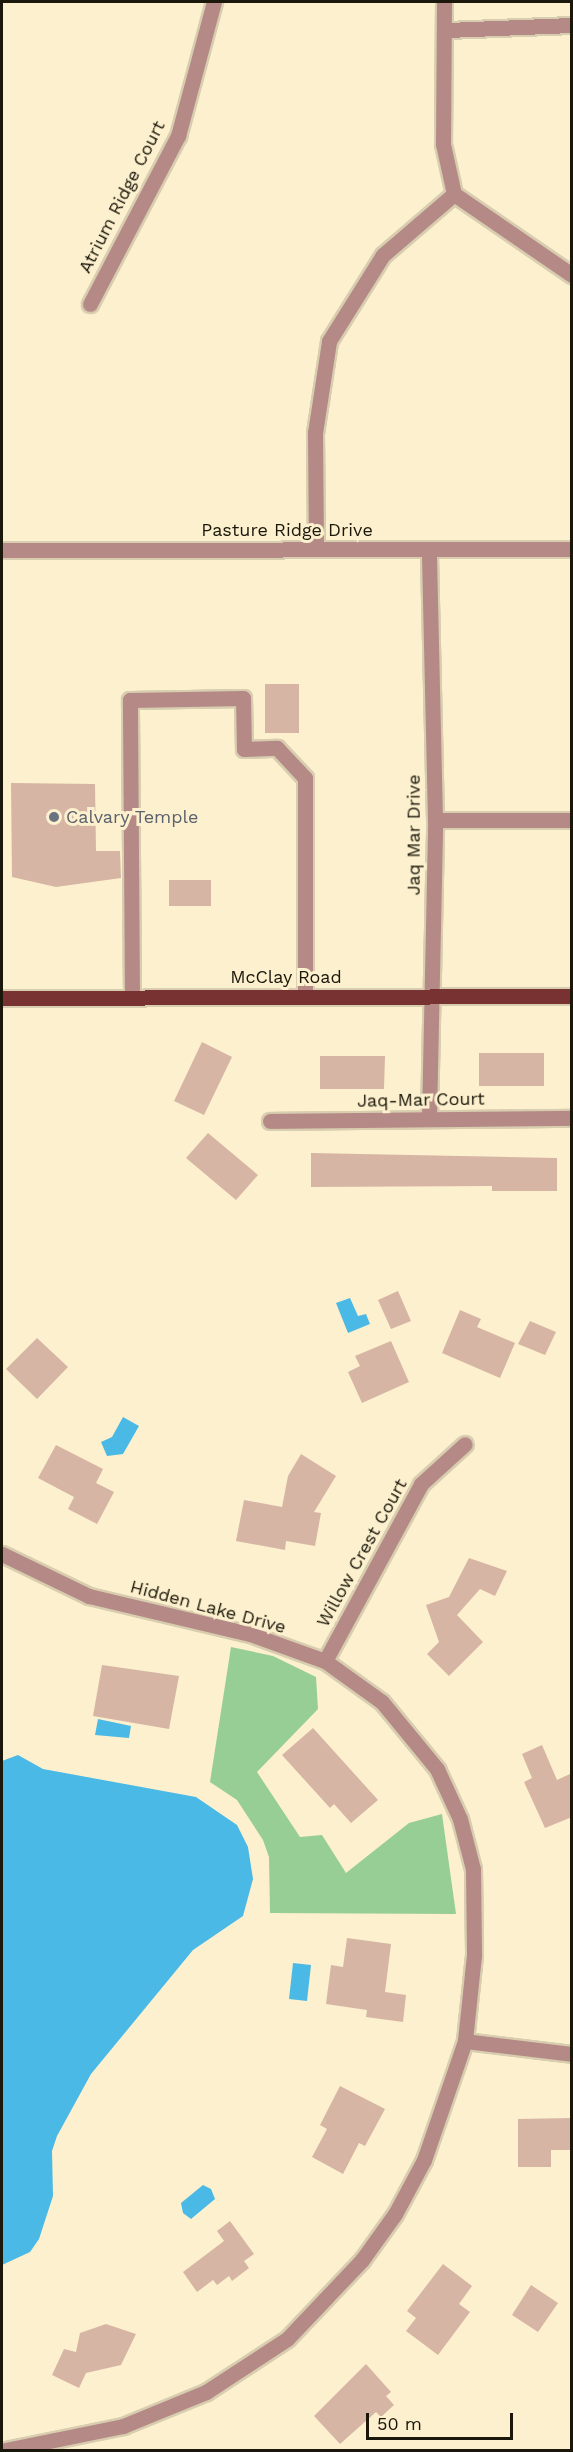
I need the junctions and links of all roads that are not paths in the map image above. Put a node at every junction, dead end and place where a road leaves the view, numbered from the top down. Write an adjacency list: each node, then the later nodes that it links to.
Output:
1 (214, 2): 7 (street, Atrium Ridge Court)
2 (444, 2): 4 (street)
3 (572, 25): 4 (street)
4 (447, 30): 5 (street)
5 (454, 194): 6 (street); 8 (street)
6 (572, 275)
7 (90, 304)
8 (316, 548): 10 (street, Pasture Ridge Drive); 11 (street, Pasture Ridge Drive)
9 (572, 549): 11 (street, Pasture Ridge Drive)
10 (2, 550)
11 (429, 551): 12 (street, Jaq Mar Drive)
12 (435, 820): 13 (street); 14 (street, Jaq Mar Drive)
13 (572, 820)
14 (432, 996): 15 (main road, McClay Road); 17 (main road, McClay Road); 19 (street, Jaq Mar Drive)
15 (572, 996)
16 (132, 997): 17 (main road, McClay Road); 17 (street); 18 (main road, McClay Road)
17 (305, 997)
18 (2, 998)
19 (429, 1118): 20 (street, Jaq-Mar Court); 21 (street, Jaq-Mar Court)
20 (572, 1118)
21 (270, 1121)
22 (465, 1444): 24 (street, Willow Crest Court)
23 (2, 1554): 24 (street, Hidden Lake Drive)
24 (325, 1661): 25 (street, Hidden Lake Drive)
25 (465, 2041): 26 (street); 27 (street, Hidden Lake Drive)
26 (572, 2054)
27 (5, 2451)

